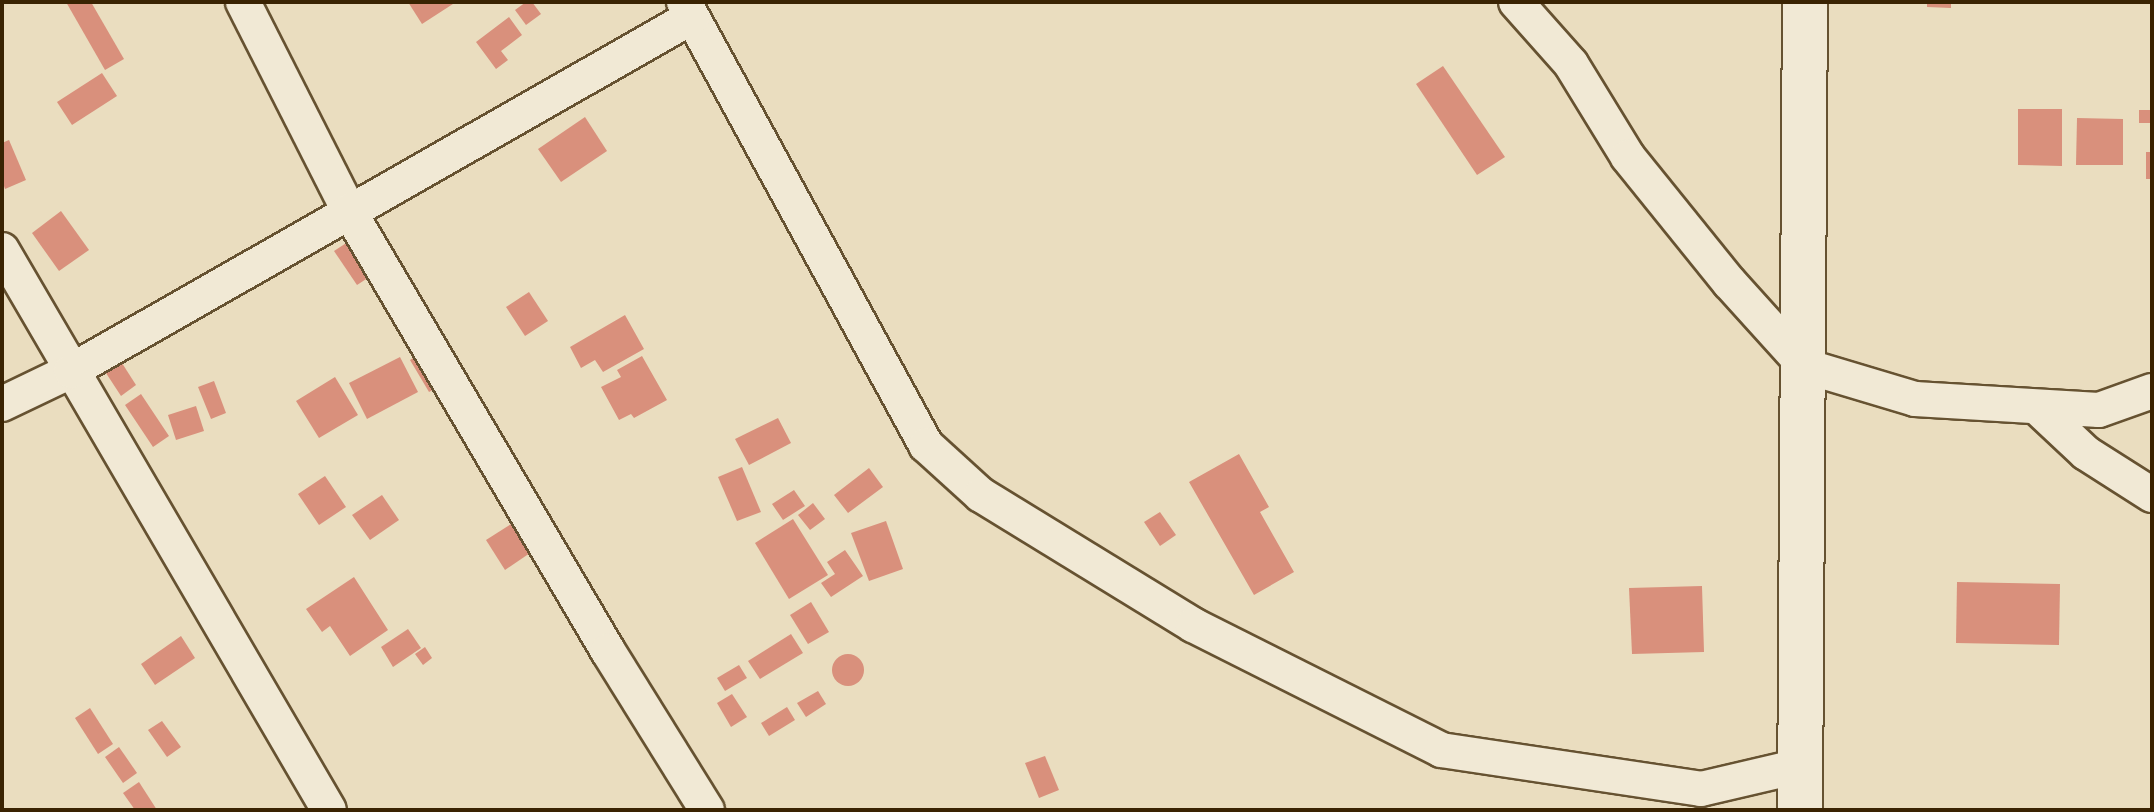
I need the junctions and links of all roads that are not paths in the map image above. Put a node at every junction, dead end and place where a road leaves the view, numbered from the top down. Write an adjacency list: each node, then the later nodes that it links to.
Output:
1 (243, 2): 5 (street)
2 (1516, 2): 7 (street)
3 (1805, 2): 7 (main road)
4 (688, 10): 5 (street); 14 (street)
5 (349, 211): 8 (street); 16 (street)
6 (2, 250): 8 (street)
7 (1805, 366): 11 (street); 13 (main road)
8 (71, 371): 10 (street); 15 (street)
9 (2152, 391): 11 (street)
10 (2, 404)
11 (2037, 407): 12 (street)
12 (2152, 495)
13 (1799, 766): 14 (street); 17 (main road)
14 (1692, 799)
15 (329, 810)
16 (707, 810)
17 (1800, 810)

